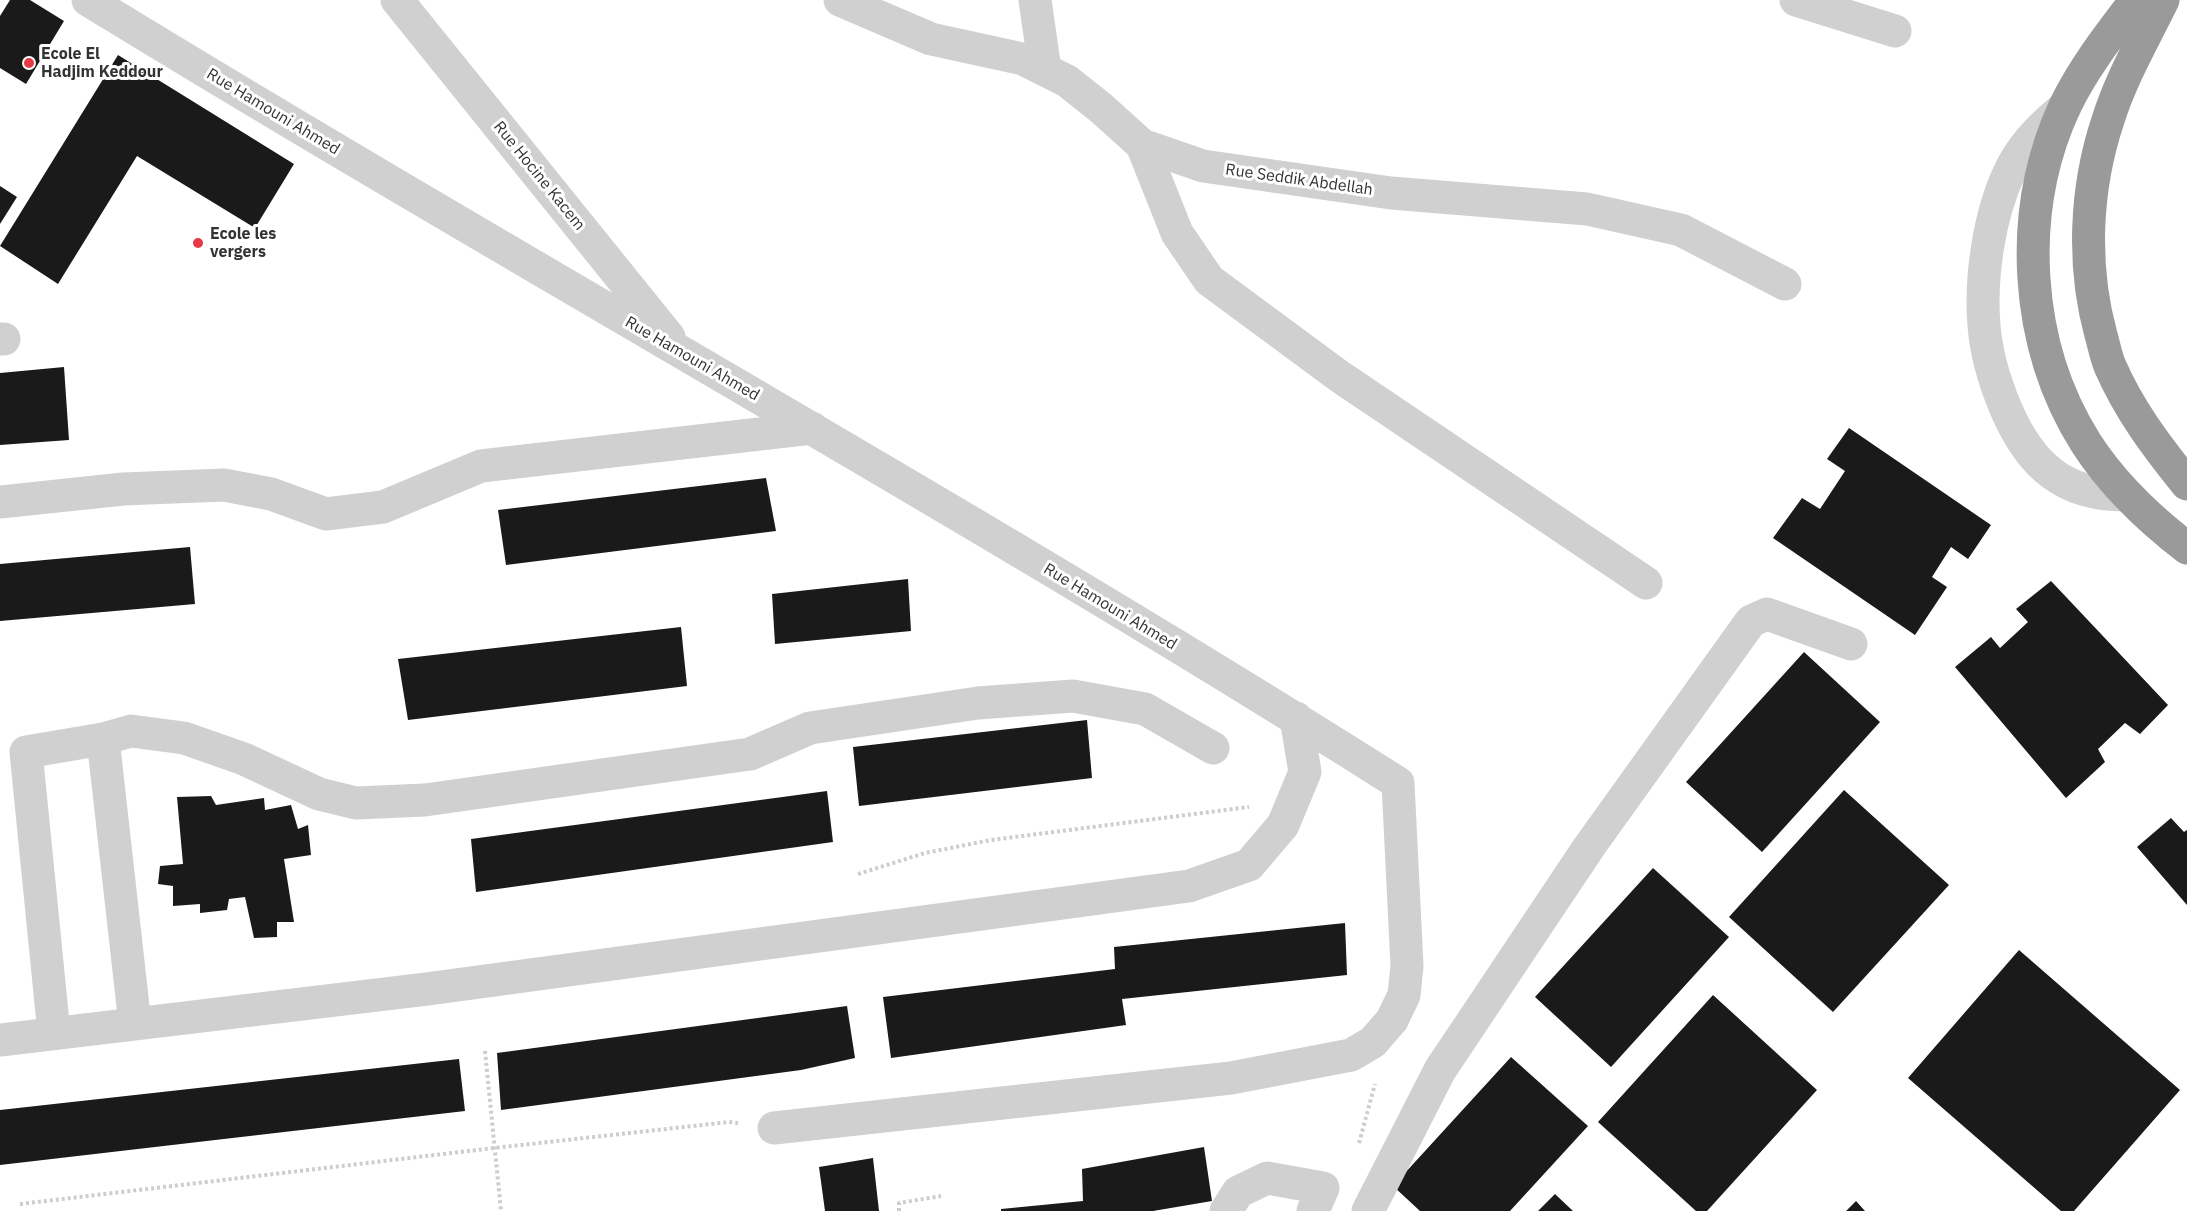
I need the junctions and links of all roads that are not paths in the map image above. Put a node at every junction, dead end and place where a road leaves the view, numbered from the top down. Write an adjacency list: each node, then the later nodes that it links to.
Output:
1 (88, 0): 13 (street, Rue Hamouni Ahmed)
2 (398, 0): 13 (street, Rue Hocine Kacem)
3 (840, 0): 9 (street, Rue Seddik Abdellah)
4 (1035, 0): 9 (street)
5 (1796, 0): 8 (street)
6 (2136, 0): 10 (highway)
7 (2163, 0): 15 (highway)
8 (1895, 31)
9 (1046, 70): 11 (street, Rue Seddik Abdellah)
10 (2065, 107): 16 (highway); 16 (street)
11 (1142, 145): 12 (street, Rue Seddik Abdellah); 19 (street)
12 (1785, 284)
13 (681, 353): 14 (street, Rue Hamouni Ahmed)
14 (812, 428): 17 (street); 21 (street, Rue Hamouni Ahmed)
15 (2187, 484)
16 (2127, 495): 18 (highway)
17 (0, 502)
18 (2187, 548)
19 (1646, 583)
20 (1851, 644): 30 (street)
21 (1296, 718): 24 (street); 27 (street, Rue Hamouni Ahmed)
22 (103, 739): 23 (street); 24 (street); 25 (street)
23 (1213, 748)
24 (135, 1024): 25 (street)
25 (54, 1033): 26 (street)
26 (0, 1040)
27 (774, 1128)
28 (1318, 1199): 29 (street)
29 (1226, 1211)
30 (1368, 1211)

